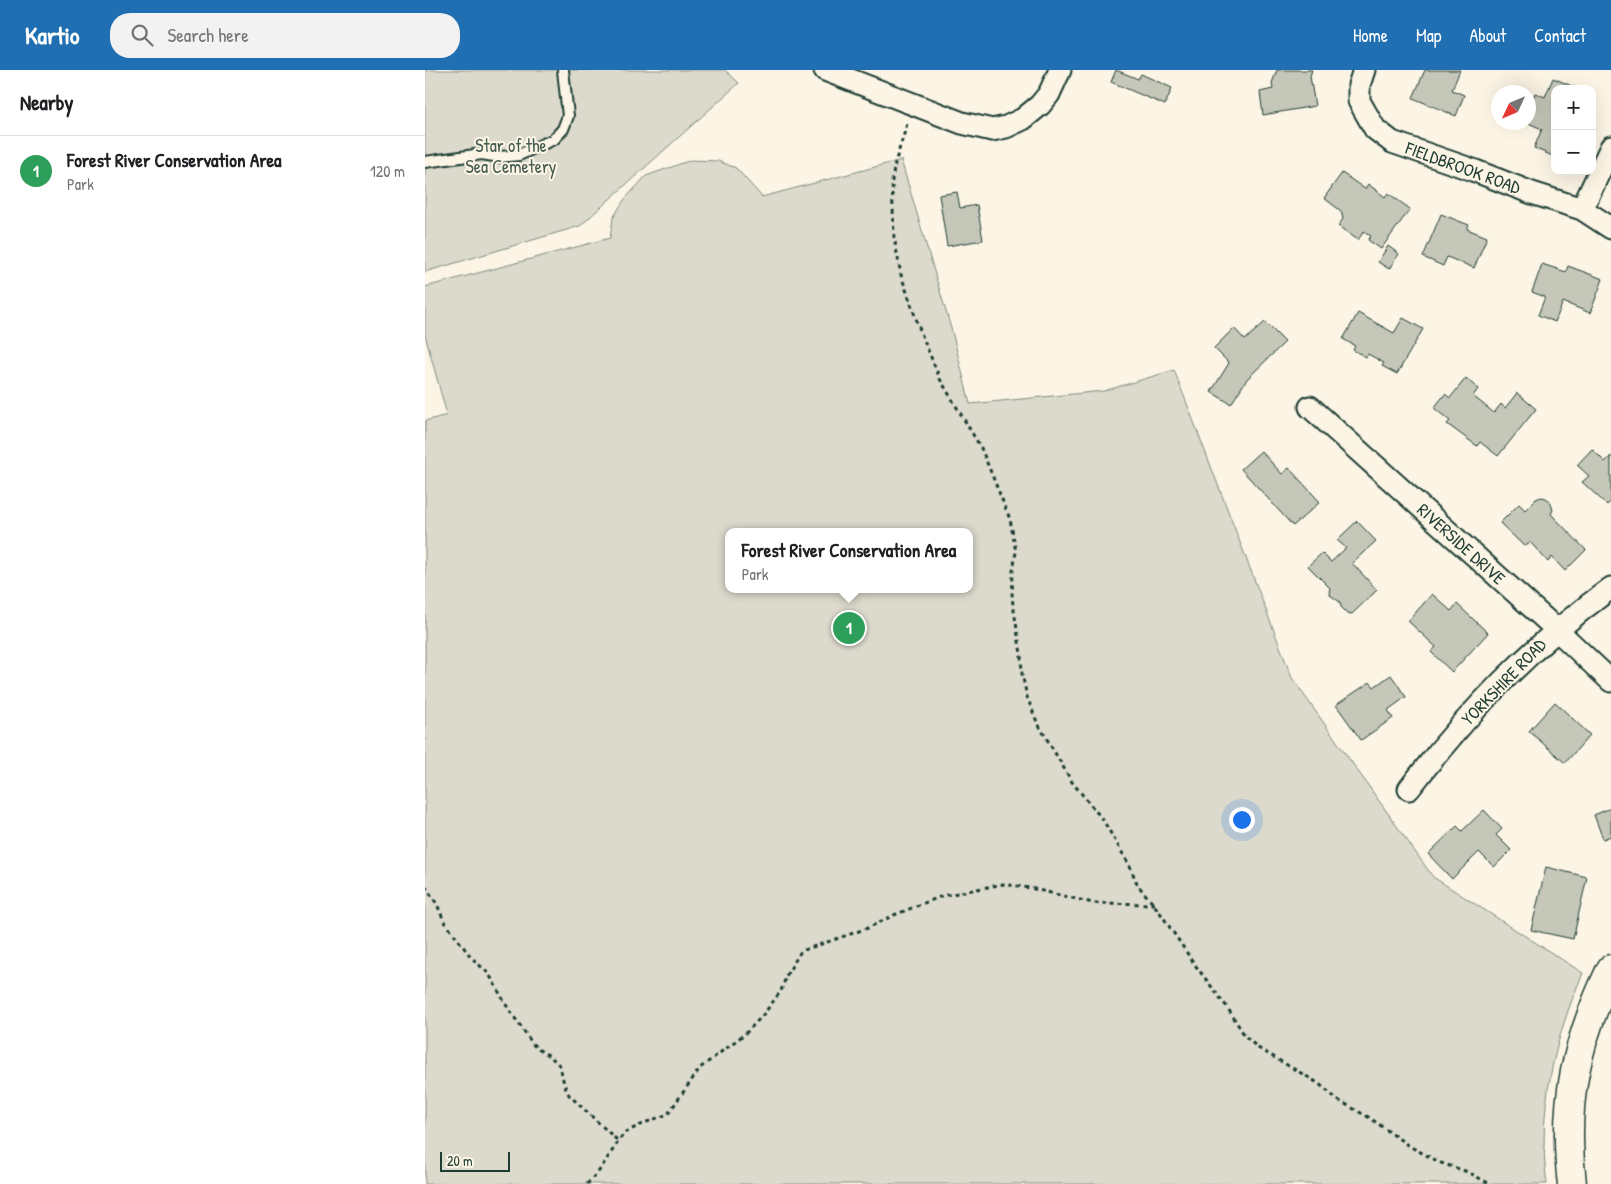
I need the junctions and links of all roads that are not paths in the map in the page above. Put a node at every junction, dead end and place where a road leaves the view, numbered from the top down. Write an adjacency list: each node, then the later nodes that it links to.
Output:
1 (563, 70): 6 (lane)
2 (825, 70): 3 (street)
3 (1060, 70)
4 (1364, 70): 7 (street, FIELDBROOK ROAD)
5 (1611, 147): 7 (street)
6 (425, 162)
7 (1582, 209): 8 (street, FIELDBROOK ROAD)
8 (1611, 228)
9 (1310, 407): 11 (street, RIVERSIDE DRIVE)
10 (1611, 588): 11 (street, YORKSHIRE ROAD)
11 (1556, 629): 12 (street, RIVERSIDE DRIVE); 13 (street, YORKSHIRE ROAD)
12 (1611, 681)
13 (1409, 789)
14 (1611, 969): 15 (street)
15 (1572, 1184)

